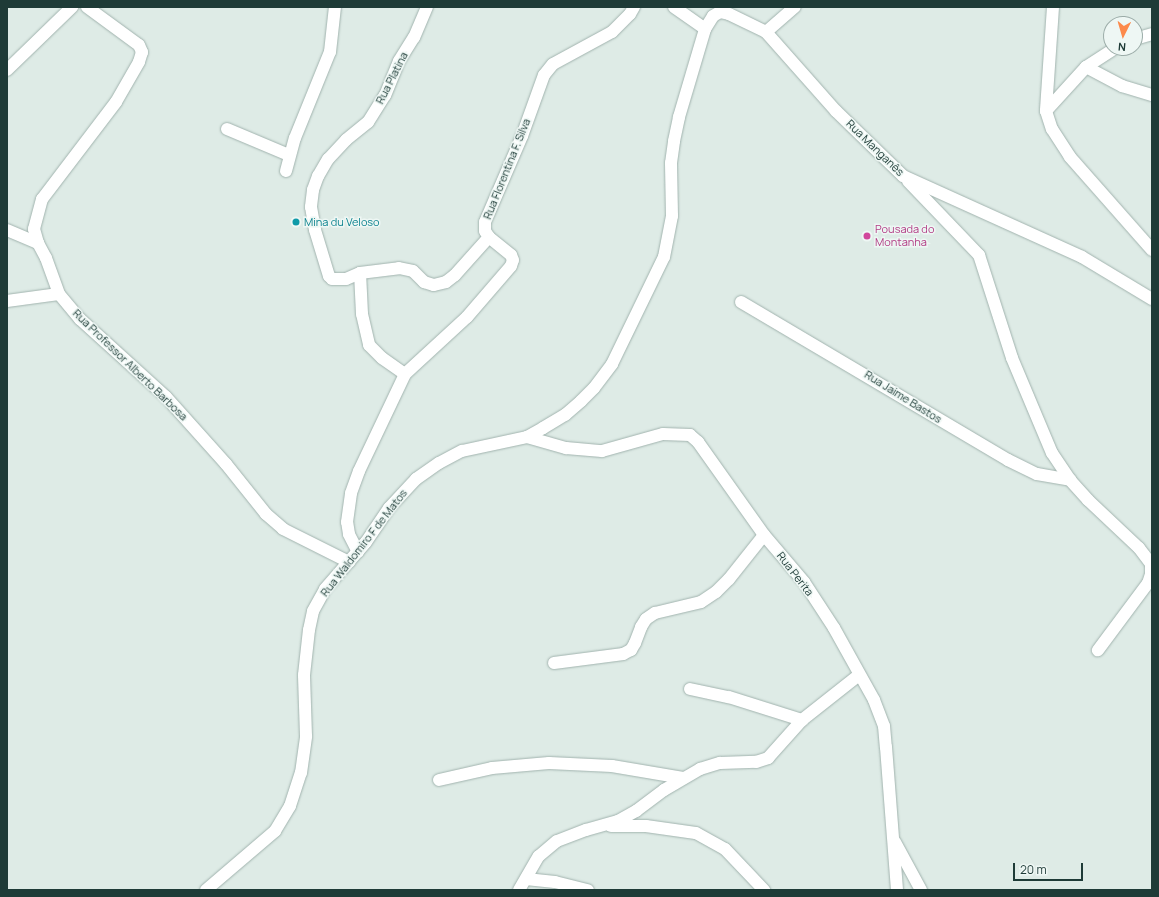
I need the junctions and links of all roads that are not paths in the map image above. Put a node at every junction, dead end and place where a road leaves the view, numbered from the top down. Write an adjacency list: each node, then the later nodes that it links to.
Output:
1 (72, 7): 13 (street)
2 (87, 7): 22 (street, Rua Professor Alberto Barbosa)
3 (335, 7): 17 (street)
4 (427, 7): 24 (street, Rua Platina)
5 (634, 7): 21 (street, Rua Florentina F. Silva)
6 (674, 7): 9 (street)
7 (795, 7): 10 (street)
8 (1053, 7): 15 (street)
9 (705, 29): 10 (street, Rua Manganês); 30 (street, Rua Waldomiro F de Matos)
10 (766, 32): 19 (street, Rua Manganês)
11 (1103, 55): 12 (street)
12 (1086, 66): 14 (street); 15 (street)
13 (7, 70)
14 (1152, 95)
15 (1046, 111): 23 (street)
16 (227, 129): 17 (street)
17 (290, 155): 18 (street)
18 (286, 171)
19 (903, 176): 26 (street, Rua Manganês); 31 (street)
20 (7, 230): 22 (street)
21 (489, 237): 24 (street); 29 (street, Rua Florentina F. Silva)
22 (38, 243): 25 (street, Rua Professor Alberto Barbosa)
23 (1152, 250)
24 (360, 273): 29 (street)
25 (59, 294): 27 (street); 34 (street, Rua Professor Alberto Barbosa)
26 (1152, 299)
27 (7, 301)
28 (741, 302): 31 (street, Rua Jaime Bastos)
29 (405, 374): 33 (street, Rua Florentina F. Silva)
30 (527, 437): 32 (street, Rua Perita); 33 (street, Rua Waldomiro F de Matos)
31 (1070, 480): 35 (street)
32 (764, 535): 36 (street); 37 (street, Rua Perita)
33 (358, 552): 34 (street, Rua Waldomiro F de Matos)
34 (348, 562): 45 (street, Rua Waldomiro F de Matos)
35 (1098, 650)
36 (554, 662)
37 (860, 675): 39 (street); 43 (street, Rua Perita)
38 (690, 689): 39 (street)
39 (802, 720): 40 (street)
40 (683, 778): 41 (street); 42 (street)
41 (439, 780)
42 (604, 826): 44 (street); 48 (street)
43 (892, 836): 49 (street, Rua Perita); 50 (street)
44 (526, 879): 46 (street); 47 (street)
45 (206, 890)
46 (519, 890)
47 (588, 890)
48 (764, 890)
49 (898, 890)
50 (921, 890)

